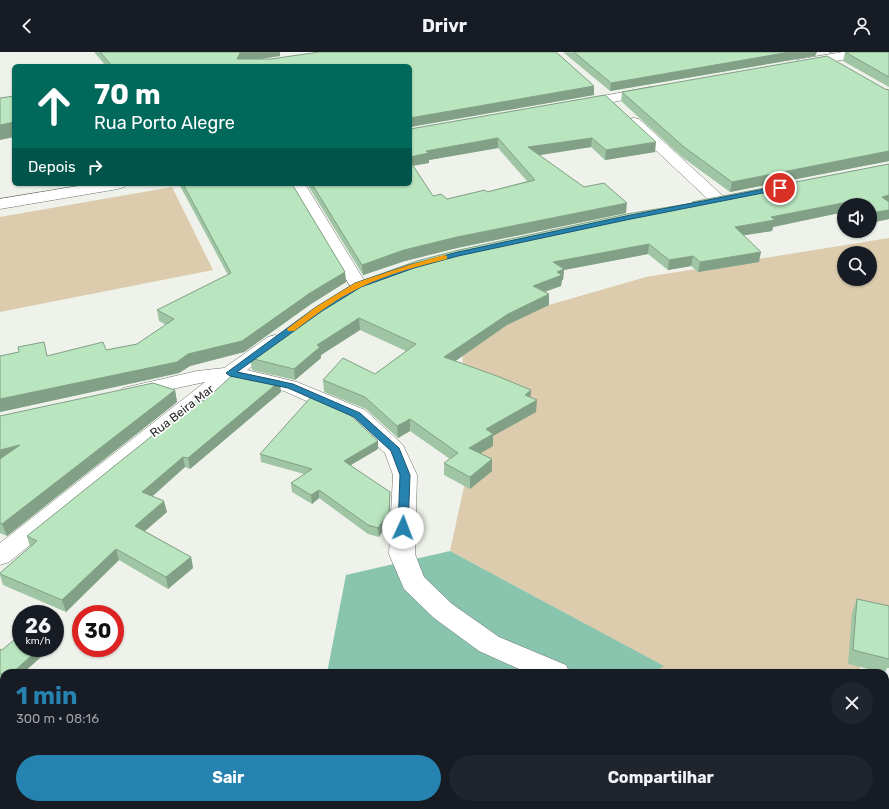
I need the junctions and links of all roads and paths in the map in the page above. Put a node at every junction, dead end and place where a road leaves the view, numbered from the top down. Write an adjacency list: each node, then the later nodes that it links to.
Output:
1 (814, 52): 3 (street)
2 (865, 52): 3 (street)
3 (826, 58): 4 (street); 5 (street)
4 (788, 66)
5 (845, 69)
6 (597, 88): 8 (street)
7 (663, 89): 8 (street)
8 (609, 99): 9 (street); 13 (street)
9 (570, 105)
10 (106, 186): 12 (street)
11 (298, 186): 14 (street)
12 (0, 204)
13 (695, 204)
14 (358, 286)
15 (287, 332): 16 (street, Rua Beira Mar)
16 (230, 373): 17 (street); 18 (street, Rua Beira Mar); 19 (street)
17 (114, 395)
18 (0, 556)
19 (547, 669)

